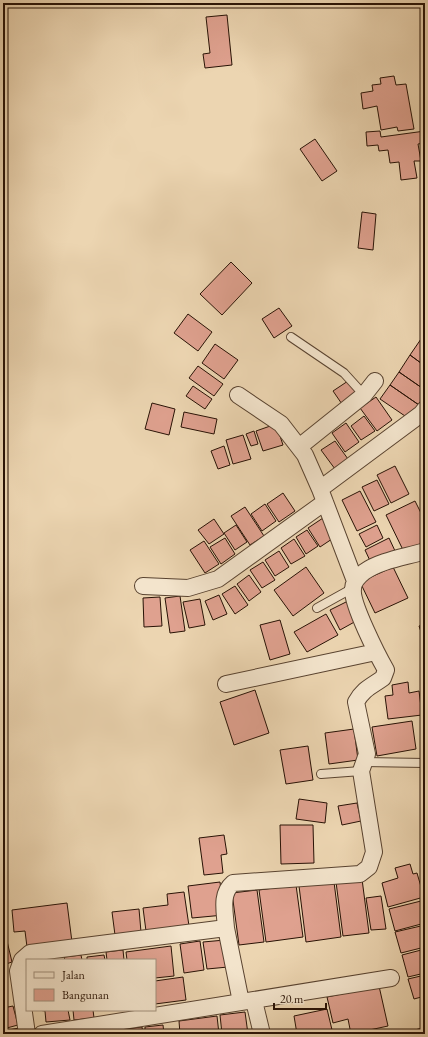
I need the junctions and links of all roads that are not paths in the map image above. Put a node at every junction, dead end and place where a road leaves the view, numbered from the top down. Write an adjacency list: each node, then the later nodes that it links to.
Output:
1 (291, 337): 4 (lane)
2 (375, 381): 4 (street)
3 (238, 395): 6 (street)
4 (364, 395): 6 (street)
5 (425, 409): 7 (street)
6 (299, 447): 7 (street)
7 (322, 496): 9 (street); 10 (street)
8 (425, 551): 9 (street)
9 (354, 584): 11 (lane); 12 (street)
10 (143, 586)
11 (317, 608)
12 (376, 652): 13 (street); 15 (street)
13 (226, 684)
14 (425, 763): 15 (lane)
15 (363, 767): 16 (lane); 17 (street)
16 (321, 774)
17 (226, 928): 19 (street); 20 (street)
18 (391, 978): 19 (street)
19 (248, 1001): 21 (street); 22 (street)
20 (27, 1034)
21 (42, 1034)
22 (262, 1034)

